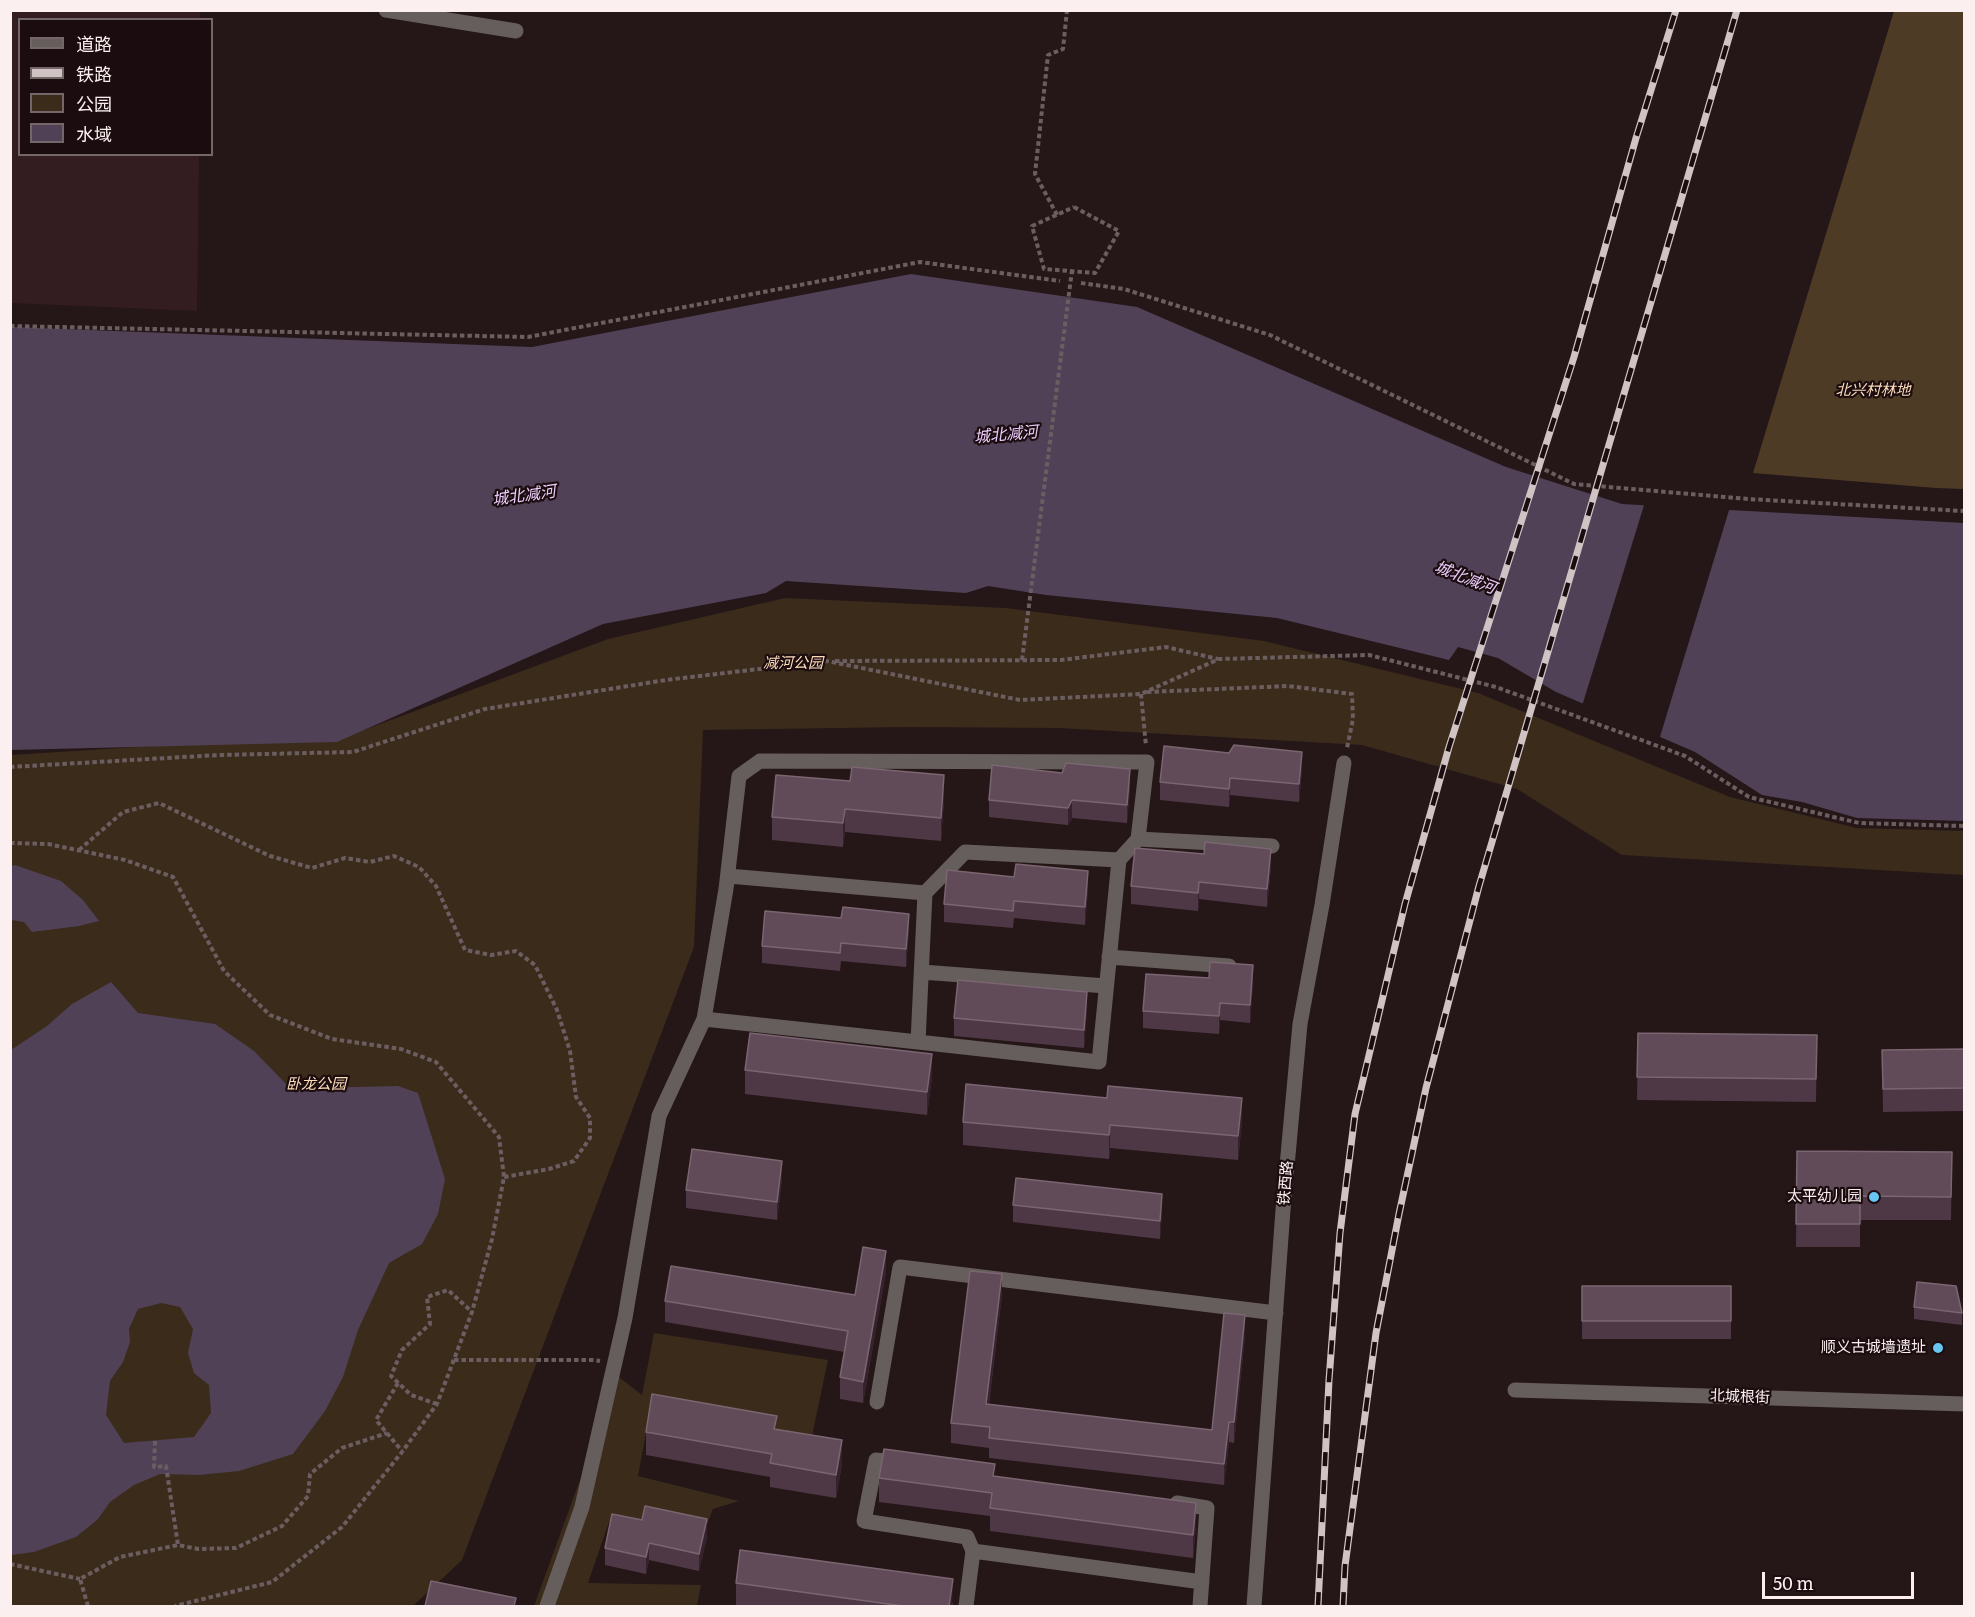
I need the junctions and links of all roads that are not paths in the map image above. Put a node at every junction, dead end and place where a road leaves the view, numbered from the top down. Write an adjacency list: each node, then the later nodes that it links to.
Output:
1 (386, 10): 2 (street)
2 (516, 31)
3 (1344, 763): 15 (street, 铁西路)
4 (1138, 839): 5 (street); 6 (street); 7 (street)
5 (1272, 846)
6 (1119, 860): 8 (street); 9 (street)
7 (728, 876): 8 (street); 13 (street)
8 (926, 893): 11 (street)
9 (1109, 957): 10 (street); 12 (street)
10 (1248, 967)
11 (922, 972): 12 (street); 14 (street)
12 (1106, 986): 14 (street)
13 (704, 1019): 14 (street); 23 (street)
14 (918, 1042)
15 (1276, 1312): 17 (street); 26 (street, 铁西路)
16 (1515, 1390): 18 (street, 北城根街)
17 (877, 1402)
18 (1965, 1404)
19 (910, 1465): 21 (street)
20 (1161, 1501): 22 (street)
21 (974, 1551): 22 (street); 24 (street)
22 (1202, 1582): 25 (street)
23 (547, 1606)
24 (966, 1606)
25 (1200, 1606)
26 (1254, 1606)

